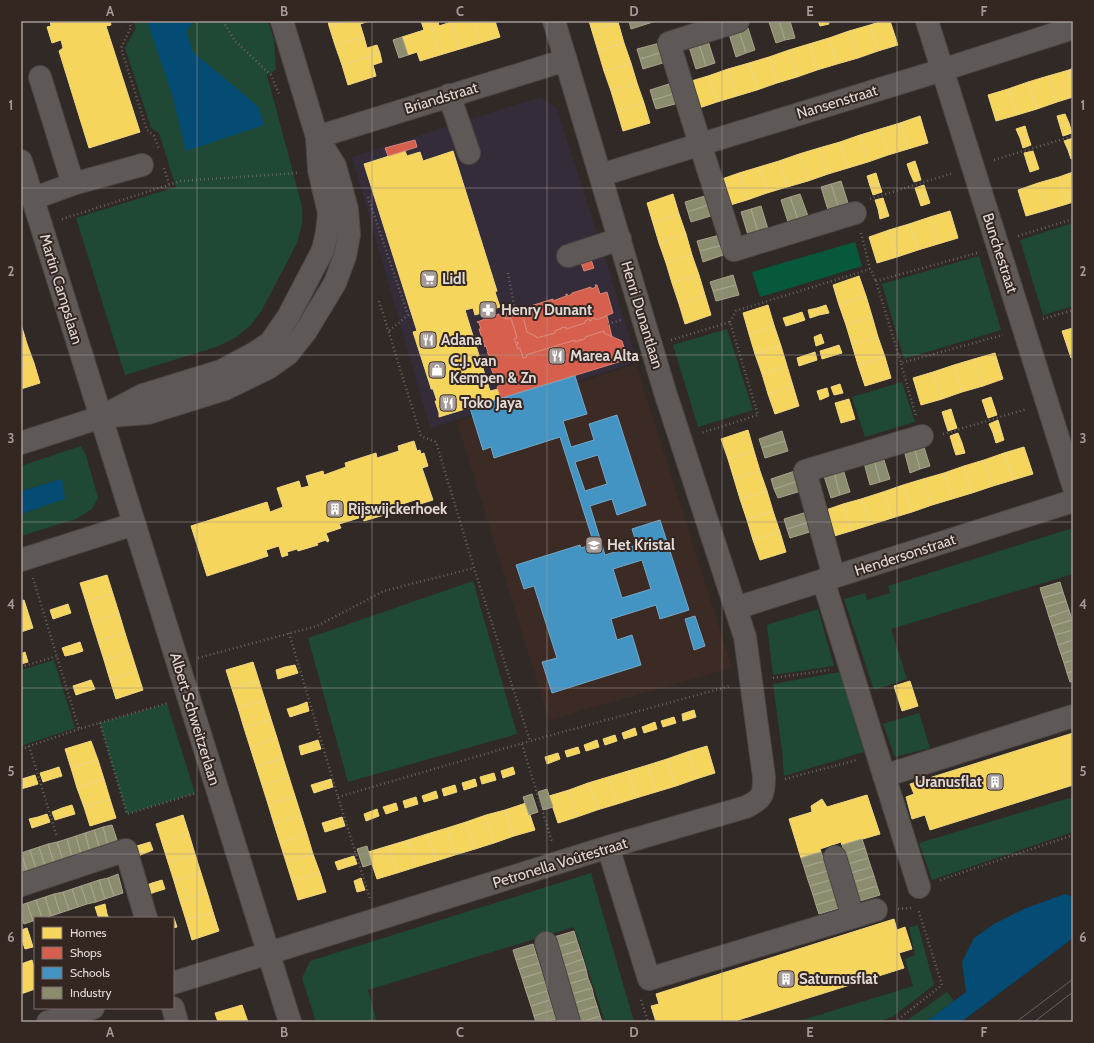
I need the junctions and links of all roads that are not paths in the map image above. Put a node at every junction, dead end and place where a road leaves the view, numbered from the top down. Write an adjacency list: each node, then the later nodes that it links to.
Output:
1 (282, 21): 10 (street)
2 (554, 21): 6 (street, Henri Dunantlaan)
3 (738, 21): 11 (street)
4 (927, 21): 7 (street, Bunchestraat)
5 (1073, 28): 7 (street, Nansenstraat)
6 (566, 60): 9 (street, Briandstraat); 15 (street, Henri Dunantlaan)
7 (942, 70): 11 (street, Nansenstraat); 24 (street, Bunchestraat)
8 (40, 77): 16 (street)
9 (449, 95): 10 (street, Briandstraat); 12 (street)
10 (317, 137): 21 (street); 21 (street)
11 (700, 144): 15 (street, Nansenstraat); 18 (street)
12 (469, 153)
13 (21, 161): 17 (street, Martin Campslaan)
14 (153, 165): 16 (street)
15 (600, 175): 19 (street, Henri Dunantlaan)
16 (73, 184): 17 (street)
17 (32, 199): 21 (street, Martin Campslaan)
18 (855, 213)
19 (620, 239): 20 (street); 29 (street, Henri Dunantlaan)
20 (568, 256)
21 (101, 417): 23 (street); 26 (street, Albert Schweitzerlaan)
22 (922, 436): 28 (street)
23 (21, 443)
24 (1073, 485)
25 (1073, 501): 28 (street, Hendersonstraat)
26 (134, 524): 27 (street); 40 (street, Albert Schweitzerlaan)
27 (24, 560)
28 (829, 579): 29 (street, Hendersonstraat); 31 (street)
29 (736, 608): 32 (street, Petronella Voûtestraat)
30 (1073, 716): 31 (street)
31 (884, 776): 35 (street)
32 (608, 847): 38 (street); 40 (street, Petronella Voûtestraat)
33 (835, 857): 38 (street)
34 (21, 885): 37 (street)
35 (919, 887)
36 (876, 910): 38 (street)
37 (146, 917)
38 (852, 917)
39 (546, 943): 47 (street)
40 (268, 953): 41 (street, Petronella Voûtestraat); 46 (street, Albert Schweitzerlaan)
41 (174, 983)
42 (90, 1009): 44 (street)
43 (173, 1009): 45 (street)
44 (48, 1022)
45 (177, 1022)
46 (290, 1022)
47 (570, 1022)

